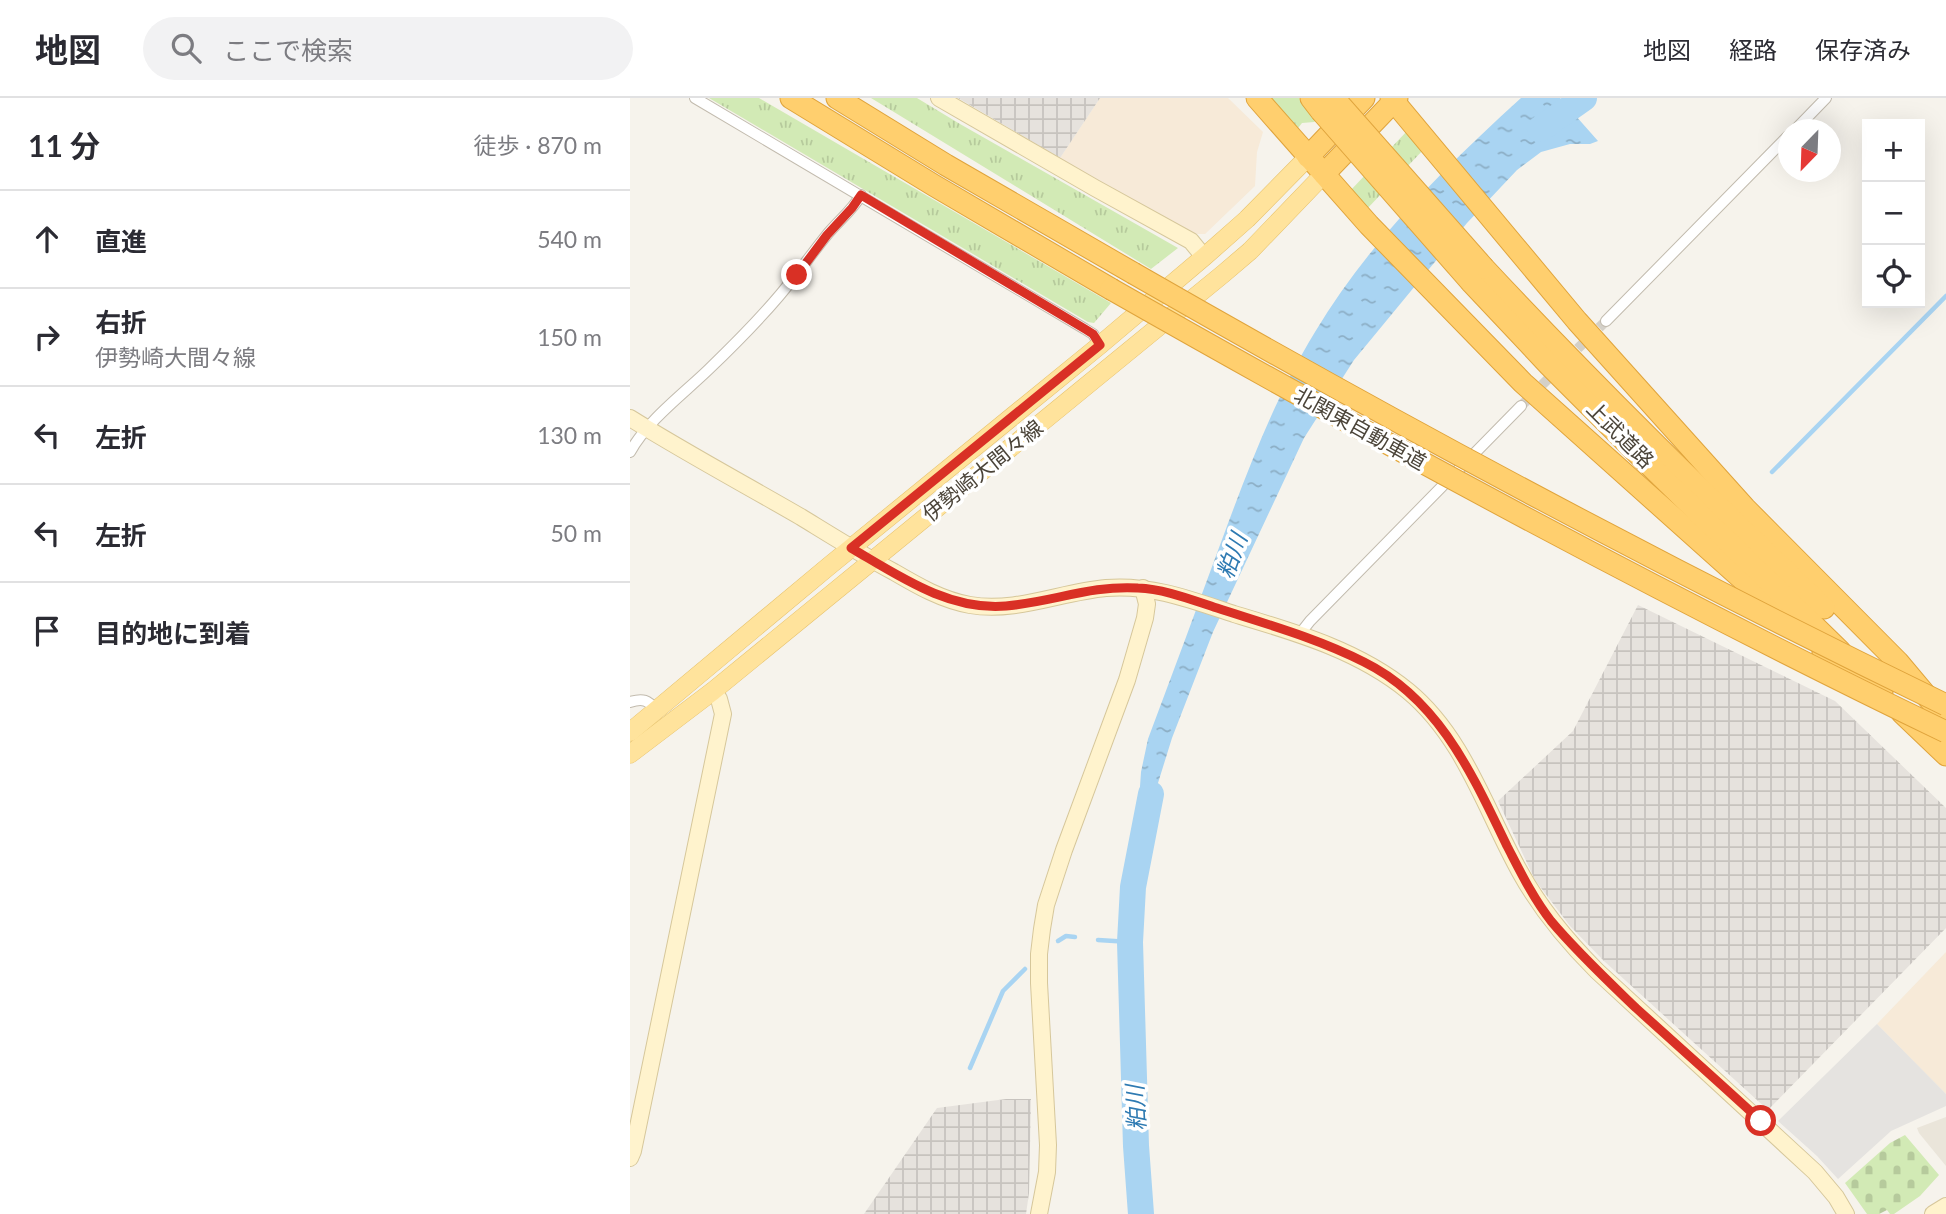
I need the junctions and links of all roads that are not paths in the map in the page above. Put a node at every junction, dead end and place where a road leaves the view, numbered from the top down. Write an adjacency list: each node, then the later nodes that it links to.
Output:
1 (695, 98): 14 (street)
2 (789, 98): 35 (highway, 北関東自動車道, bridge)
3 (837, 98): 30 (highway, 北関東自動車道, bridge)
4 (939, 98): 15 (street)
5 (1256, 98): 12 (highway)
6 (1364, 98): 12 (highway)
7 (1826, 98): 10 (street)
8 (1394, 99): 13 (highway); 32 (highway)
9 (1325, 101): 16 (highway, 上武道路, bridge)
10 (1806, 119)
11 (1778, 146): 17 (street)
12 (1308, 157): 13 (highway); 15 (main road, 伊勢崎大間々線)
13 (1324, 174): 24 (main road, 伊勢崎大間々線); 28 (highway)
14 (861, 195): 18 (street); 21 (street)
15 (1204, 257): 18 (main road, 伊勢崎大間々線)
16 (1478, 275): 28 (highway, 上武道路); 33 (highway, 上武道路)
17 (1606, 321)
18 (1100, 345): 23 (main road, 伊勢崎大間々線)
19 (1521, 406): 26 (street)
20 (630, 418): 21 (street)
21 (647, 429): 22 (street); 23 (street)
22 (630, 452)
23 (851, 548): 24 (street); 31 (main road, 伊勢崎大間々線)
24 (873, 561): 25 (street); 27 (main road, 伊勢崎大間々線)
25 (1143, 588): 26 (street); 40 (street)
26 (1292, 632): 41 (street)
27 (713, 691): 36 (main road, 伊勢崎大間々線); 38 (street)
28 (1882, 693): 37 (highway, 上武道路)
29 (630, 702): 31 (street)
30 (1946, 705)
31 (656, 710): 34 (main road, 伊勢崎大間々線)
32 (1946, 719)
33 (1946, 725)
34 (630, 732)
35 (1946, 732)
36 (630, 754)
37 (1946, 755)
38 (630, 1158)
39 (1946, 1206): 42 (street)
40 (1040, 1214)
41 (1846, 1214)
42 (1933, 1214)

